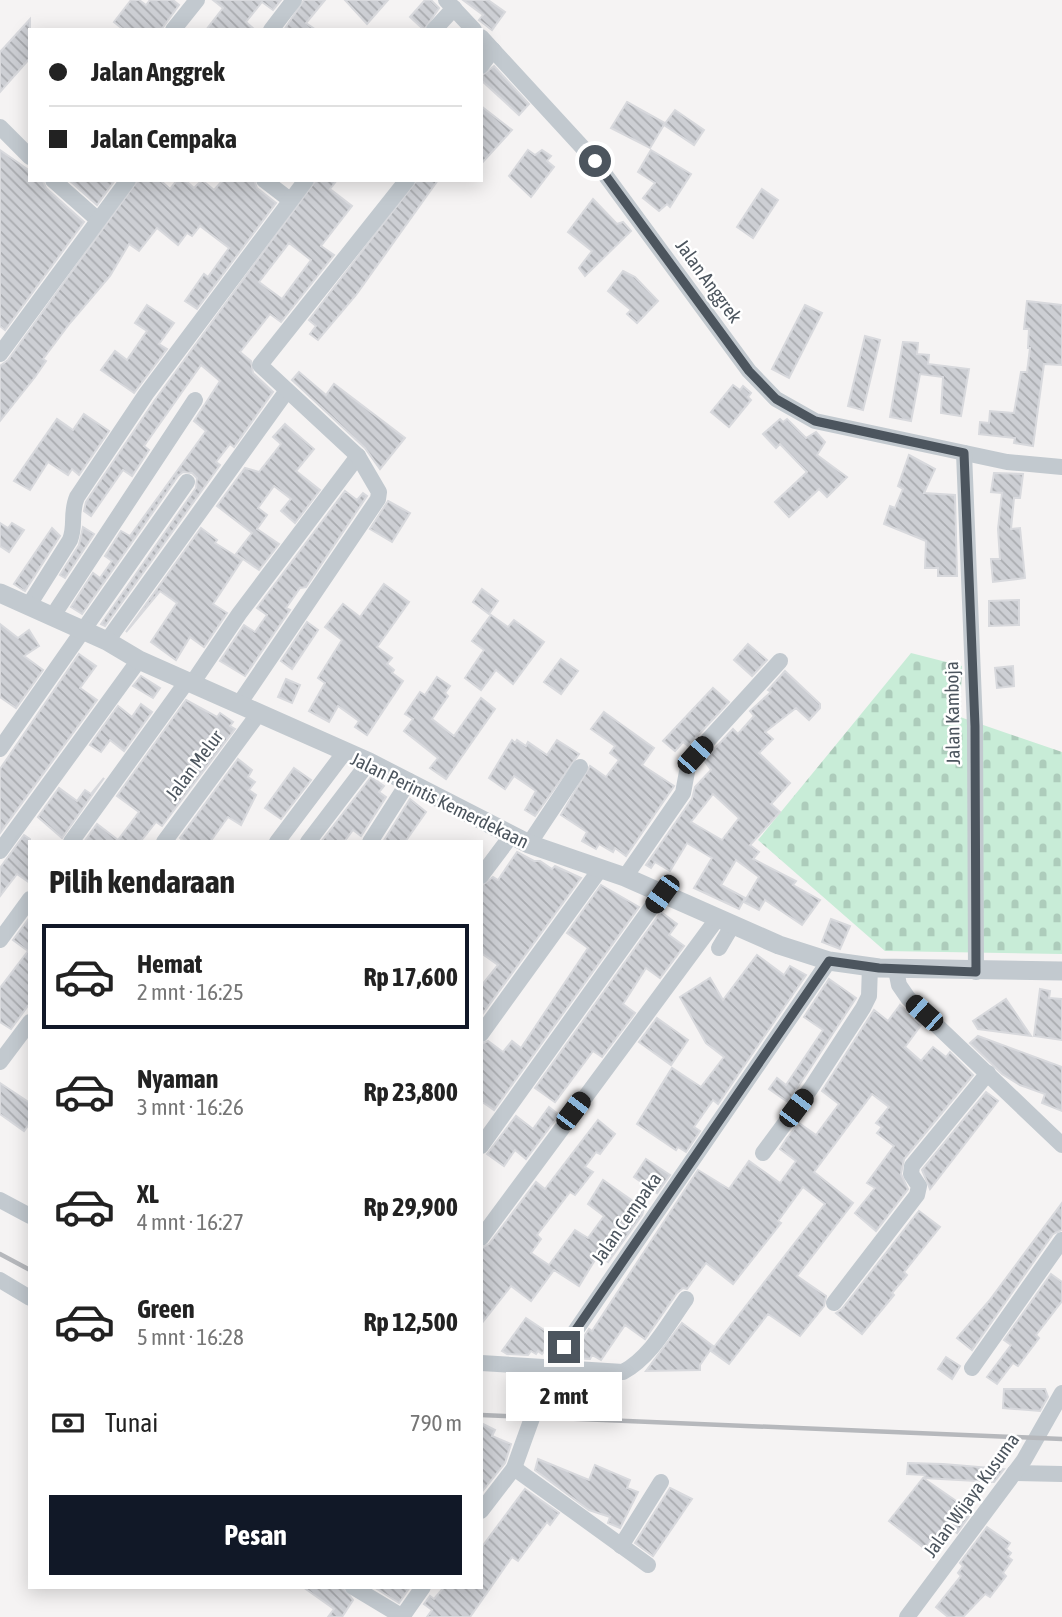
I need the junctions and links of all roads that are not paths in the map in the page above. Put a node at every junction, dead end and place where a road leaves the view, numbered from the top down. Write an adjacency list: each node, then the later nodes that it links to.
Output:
1 (197, 0): 4 (street)
2 (294, 0): 5 (street)
3 (450, 4): 6 (street); 7 (street)
4 (175, 28)
5 (273, 28)
6 (435, 28)
7 (472, 28)
8 (483, 39): 9 (street, Jalan Anggrek)
9 (494, 50): 10 (street); 23 (street, Jalan Anggrek)
10 (483, 64)
11 (0, 127): 12 (street)
12 (28, 155)
13 (55, 182): 19 (street)
14 (126, 182): 19 (street)
15 (267, 182): 18 (street)
16 (304, 182): 18 (street)
17 (405, 182): 21 (street)
18 (290, 200): 28 (street)
19 (97, 219): 20 (street)
20 (0, 354)
21 (286, 391): 24 (street); 31 (street)
22 (195, 400): 29 (street)
23 (964, 453): 25 (street, Jalan Anggrek); 62 (street, Jalan Kamboja)
24 (358, 456): 34 (street); 35 (street)
25 (1062, 467)
26 (187, 482): 30 (street)
27 (0, 593): 28 (street, Jalan Perintis Kemerdekaan)
28 (29, 605): 29 (street, Jalan Perintis Kemerdekaan)
29 (52, 617): 30 (street, Jalan Perintis Kemerdekaan)
30 (83, 630): 31 (street, Jalan Perintis Kemerdekaan); 37 (street)
31 (107, 641): 32 (street, Jalan Perintis Kemerdekaan)
32 (139, 660): 34 (street, Jalan Perintis Kemerdekaan); 49 (street)
33 (780, 661): 52 (street)
34 (190, 681): 35 (street, Jalan Perintis Kemerdekaan); 43 (street)
35 (239, 704): 36 (street, Jalan Perintis Kemerdekaan)
36 (259, 713): 38 (street, Jalan Perintis Kemerdekaan); 44 (street, Jalan Melur)
37 (0, 749)
38 (344, 753): 39 (street, Jalan Perintis Kemerdekaan); 45 (street)
39 (369, 762): 41 (street, Jalan Perintis Kemerdekaan); 46 (street)
40 (580, 766): 48 (street)
41 (409, 782): 42 (street, Jalan Perintis Kemerdekaan); 47 (street)
42 (510, 836): 48 (street, Jalan Perintis Kemerdekaan); 51 (street)
43 (72, 840)
44 (165, 840)
45 (279, 840)
46 (310, 840)
47 (371, 840)
48 (529, 845): 50 (street, Jalan Perintis Kemerdekaan)
49 (0, 851)
50 (601, 868): 52 (street, Jalan Perintis Kemerdekaan); 64 (street)
51 (483, 873)
52 (625, 877): 53 (street, Jalan Perintis Kemerdekaan)
53 (662, 894): 55 (street, Jalan Perintis Kemerdekaan); 67 (street)
54 (28, 902): 56 (street)
55 (725, 922): 57 (street); 58 (street, Jalan Perintis Kemerdekaan); 72 (street)
56 (0, 940)
57 (719, 947)
58 (829, 961): 59 (street, Jalan Perintis Kemerdekaan); 79 (street, Jalan Cempaka)
59 (870, 966): 60 (street, Jalan Perintis Kemerdekaan); 69 (street)
60 (896, 970): 62 (street, Jalan Perintis Kemerdekaan); 66 (street)
61 (1062, 971): 62 (street, Jalan Perintis Kemerdekaan)
62 (976, 972)
63 (28, 1025): 65 (street)
64 (483, 1031)
65 (0, 1062)
66 (988, 1073): 68 (street); 77 (street)
67 (483, 1143)
68 (1062, 1145)
69 (763, 1153)
70 (0, 1199): 71 (street)
71 (28, 1215)
72 (483, 1235)
73 (1062, 1240): 80 (street)
74 (0, 1280): 75 (street)
75 (28, 1297)
76 (687, 1299): 79 (street)
77 (834, 1303)
78 (483, 1363): 79 (street)
79 (550, 1368): 82 (street, Jalan Cempaka)
80 (972, 1368)
81 (1062, 1393): 83 (street, Jalan Wijaya Kusuma)
82 (514, 1468): 86 (street, Jalan Cempaka); 87 (street)
83 (1014, 1473): 84 (street); 92 (street, Jalan Wijaya Kusuma)
84 (1062, 1474)
85 (661, 1482): 87 (street)
86 (483, 1508)
87 (621, 1546): 88 (street)
88 (648, 1564)
89 (356, 1589): 91 (street)
90 (422, 1589): 91 (street)
91 (403, 1617)
92 (907, 1617)

